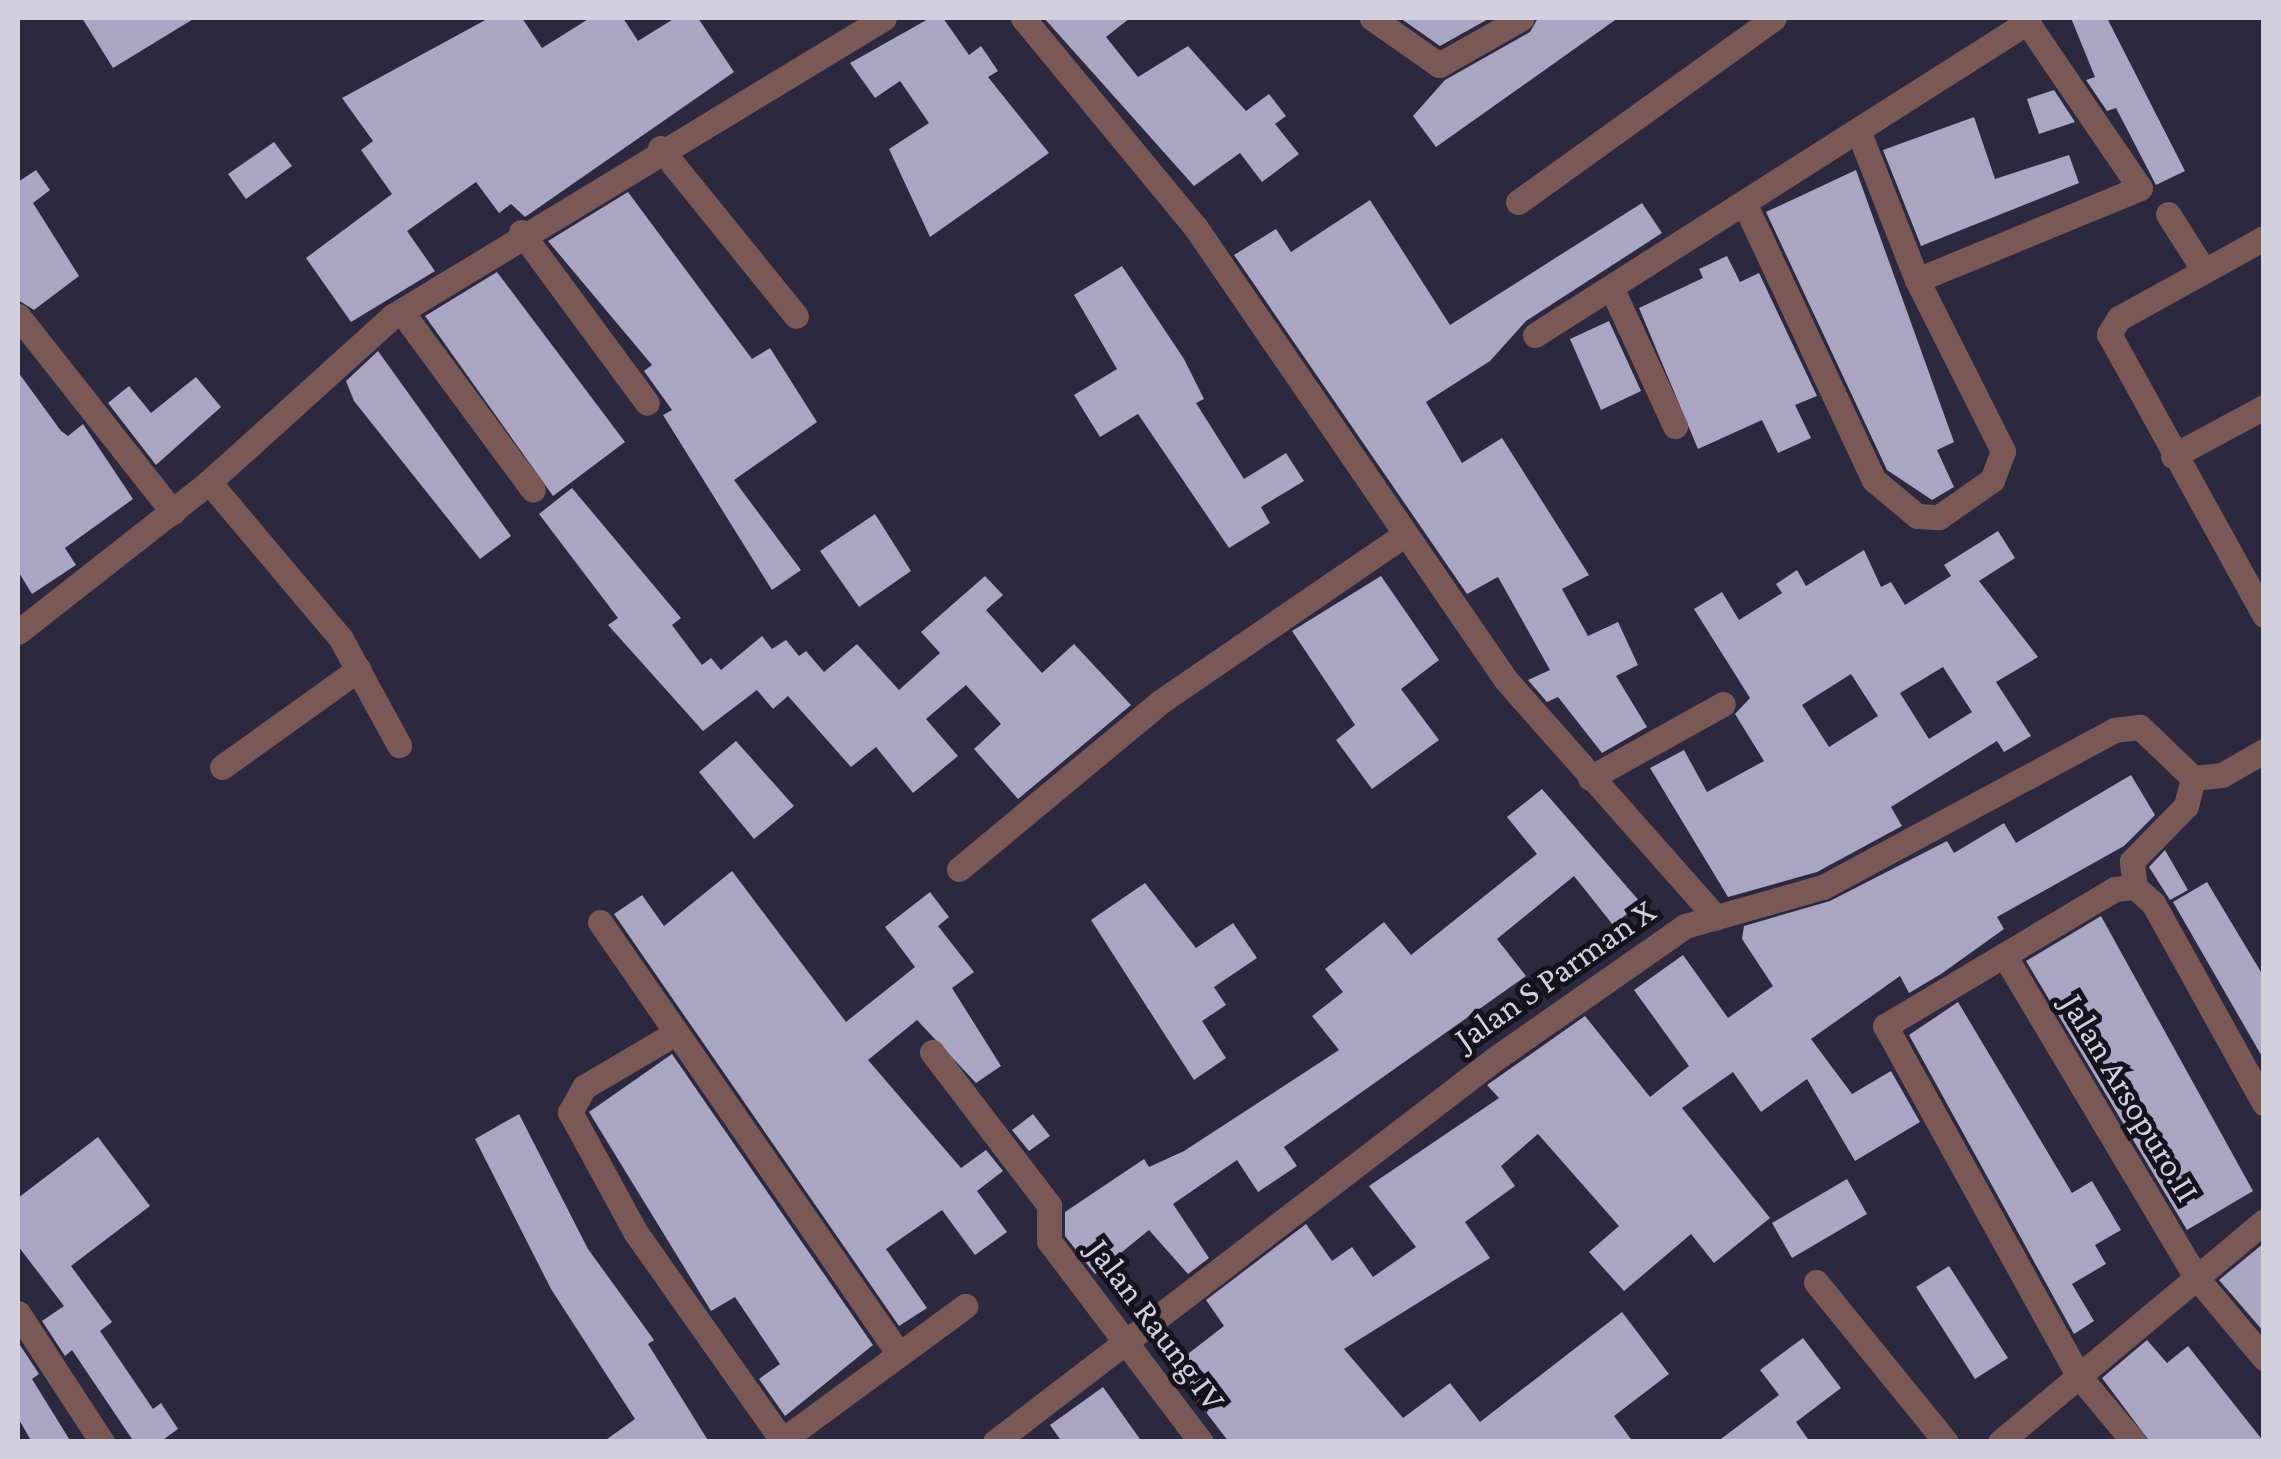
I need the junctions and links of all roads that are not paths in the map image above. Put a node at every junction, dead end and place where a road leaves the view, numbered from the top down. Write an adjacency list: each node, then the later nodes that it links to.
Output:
1 (884, 18): 8 (street)
2 (1023, 18): 28 (street)
3 (1372, 18): 4 (street)
4 (1522, 18)
5 (1774, 18): 9 (street)
6 (2027, 19): 7 (street); 15 (street)
7 (1858, 132): 10 (street); 15 (street)
8 (660, 148): 12 (street); 19 (street)
9 (1518, 202)
10 (1746, 208): 15 (street); 16 (street)
11 (2168, 214): 14 (street)
12 (521, 232): 17 (street); 21 (street)
13 (2264, 238): 14 (street)
14 (2203, 269): 24 (street)
15 (1917, 280)
16 (1612, 289): 20 (street); 23 (street)
17 (401, 312): 25 (street); 26 (street)
18 (18, 316): 27 (street)
19 (796, 316)
20 (1536, 335)
21 (648, 403)
22 (2264, 407): 24 (street)
23 (1675, 426)
24 (2173, 456): 29 (street)
25 (209, 482): 27 (street); 32 (street)
26 (532, 490)
27 (173, 512): 31 (street)
28 (1402, 536): 37 (street); 39 (street)
29 (2255, 580): 30 (street)
30 (2264, 615)
31 (18, 632)
32 (359, 668): 34 (street); 36 (street)
33 (1722, 704): 37 (street)
34 (398, 745)
35 (2264, 752): 38 (street)
36 (222, 767)
37 (1590, 778): 41 (street)
38 (2193, 778): 40 (street); 41 (street, Jalan S Parman X)
39 (959, 869)
40 (2134, 887): 43 (street); 46 (street)
41 (1716, 917): 52 (street, Jalan S Parman X)
42 (600, 922): 44 (street)
43 (2004, 956): 48 (street, Jalan Arsopuro.II); 55 (street)
44 (674, 1034): 53 (street); 56 (street)
45 (932, 1052): 52 (street, Jalan Raung IV)
46 (2264, 1103)
47 (2264, 1221): 48 (street)
48 (2196, 1277): 54 (street, Jalan Arsopuro.II); 55 (street)
49 (1816, 1282): 60 (street)
50 (965, 1306): 53 (street)
51 (18, 1314): 57 (street)
52 (1124, 1343): 58 (street, Jalan S Parman X); 59 (street, Jalan Raung IV)
53 (899, 1354): 56 (street)
54 (2264, 1358)
55 (2078, 1375): 61 (street); 62 (street)
56 (782, 1441)
57 (102, 1442)
58 (995, 1442)
59 (1201, 1442)
60 (1946, 1442)
61 (2000, 1442)
62 (2134, 1442)

